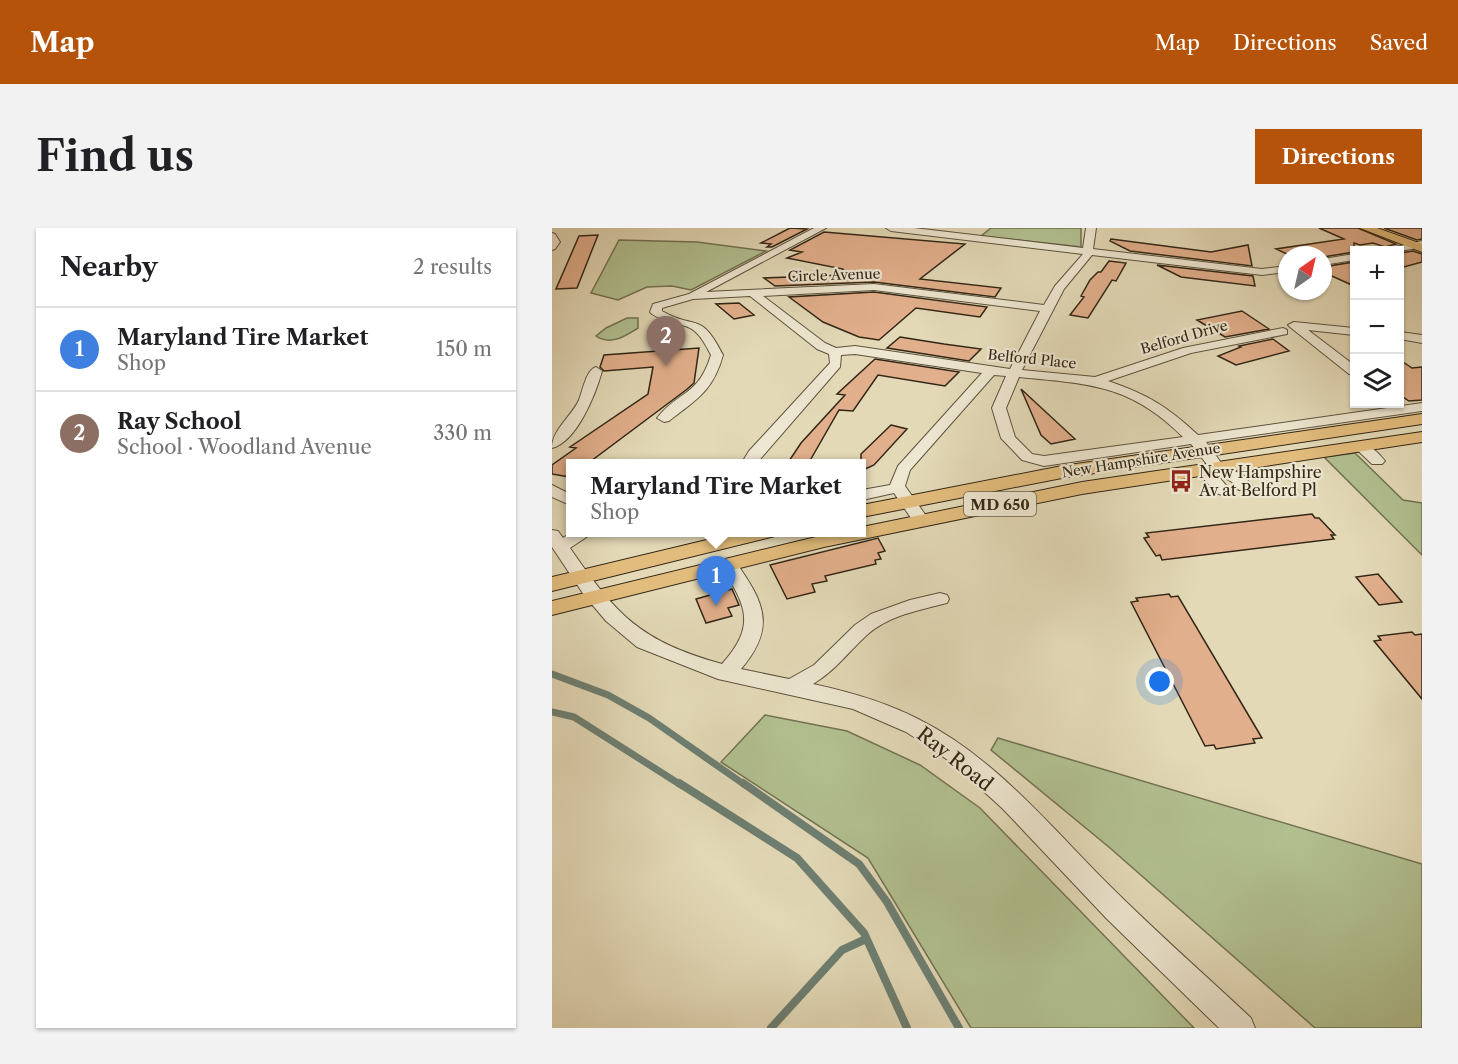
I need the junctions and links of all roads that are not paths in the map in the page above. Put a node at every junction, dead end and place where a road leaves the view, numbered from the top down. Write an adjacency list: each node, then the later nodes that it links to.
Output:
1 (821, 228): 14 (street)
2 (891, 228): 9 (street)
3 (1090, 228): 9 (street)
4 (1366, 228): 6 (main road)
5 (552, 236): 7 (street)
6 (1419, 246): 8 (street)
7 (552, 247)
8 (1404, 248)
9 (1089, 251): 12 (street); 15 (street)
10 (1350, 258): 11 (street)
11 (1332, 261)
12 (1278, 270)
13 (754, 294): 14 (street, Circle Avenue); 15 (street, Circle Avenue); 20 (street)
14 (692, 296): 27 (street)
15 (1047, 309): 24 (street)
16 (1350, 331): 21 (street)
17 (1283, 332): 25 (street, Belford Drive)
18 (1404, 337): 19 (street)
19 (1422, 339)
20 (835, 352): 23 (street, Belford Place); 31 (street)
21 (1350, 368)
22 (596, 371): 28 (street)
23 (991, 371): 24 (street, Belford Place); 38 (street)
24 (1014, 373): 25 (street, Belford Place); 29 (street)
25 (1096, 381): 29 (street, Belford Place)
26 (1415, 416): 29 (main road, New Hampshire Avenue / MD 650); 30 (main road, New Hampshire Avenue / MD 650)
27 (664, 418)
28 (552, 444)
29 (1200, 445): 33 (street, Belford Place); 38 (main road, New Hampshire Avenue / MD 650)
30 (1360, 446): 32 (street); 33 (main road, New Hampshire Avenue / MD 650)
31 (751, 459)
32 (1377, 461)
33 (1216, 468): 34 (street); 36 (street); 41 (main road, New Hampshire Avenue / MD 650)
34 (1245, 487)
35 (552, 490): 39 (street)
36 (1221, 490)
37 (866, 495): 38 (street)
38 (903, 495): 40 (main road, New Hampshire Avenue / MD 650); 41 (street)
39 (566, 498)
40 (866, 509)
41 (921, 520): 42 (main road, New Hampshire Avenue / MD 650)
42 (866, 533)
43 (747, 537): 47 (main road)
44 (848, 537): 46 (main road, New Hampshire Avenue / MD 650)
45 (556, 541): 47 (street, Ray Road)
46 (729, 565): 49 (main road, New Hampshire Avenue / MD 650); 52 (street)
47 (582, 576): 48 (main road); 49 (street, Ray Road)
48 (552, 584)
49 (594, 597): 51 (main road, New Hampshire Avenue / MD 650); 52 (street, Ray Road)
50 (940, 598): 53 (street)
51 (552, 608)
52 (725, 674): 53 (street, Ray Road)
53 (792, 687): 54 (street, Ray Road)
54 (1240, 1028)

